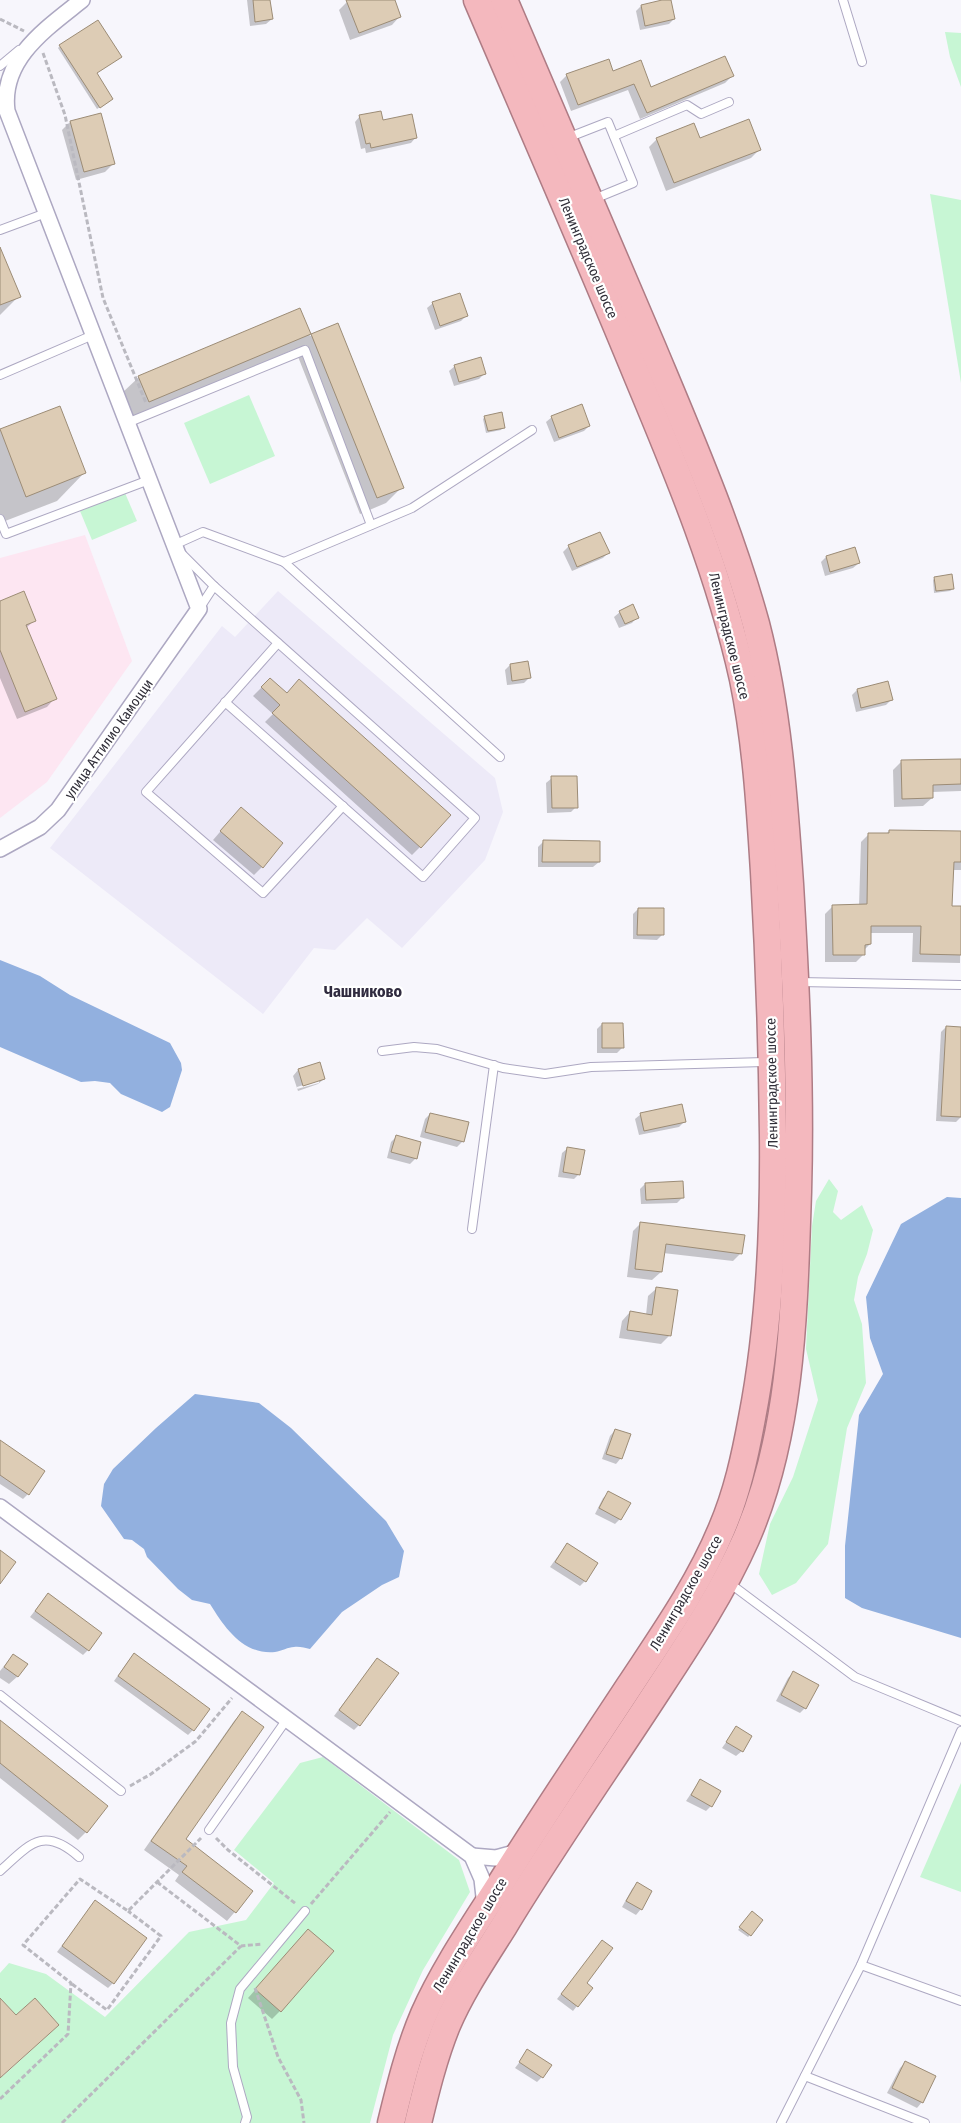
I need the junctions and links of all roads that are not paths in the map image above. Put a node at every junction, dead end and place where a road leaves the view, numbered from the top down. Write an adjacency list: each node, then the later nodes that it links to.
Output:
1 (82, 0): 5 (street)
2 (477, 0): 34 (highway, Ленинградское шоссе)
3 (504, 0): 11 (highway, Ленинградское шоссе)
4 (843, 0): 6 (lane)
5 (36, 37): 7 (lane); 9 (street)
6 (862, 62)
7 (0, 66)
8 (729, 102): 10 (lane)
9 (4, 105): 13 (street)
10 (614, 136): 11 (lane); 12 (lane)
11 (563, 140): 12 (highway, Ленинградское шоссе)
12 (590, 201): 31 (highway, Ленинградское шоссе)
13 (46, 212): 14 (lane); 15 (street)
14 (0, 230)
15 (93, 336): 16 (lane); 17 (street)
16 (0, 375)
17 (127, 423): 19 (street); 21 (lane)
18 (532, 430): 21 (lane)
19 (149, 480): 20 (lane); 22 (street)
20 (0, 518)
21 (371, 525): 23 (lane)
22 (174, 545): 23 (lane); 24 (lane); 25 (street)
23 (284, 562): 28 (lane)
24 (214, 586): 25 (lane); 26 (lane)
25 (199, 609): 30 (street, улица Аттилио Камоцци)
26 (278, 643): 27 (lane); 29 (lane)
27 (225, 702): 29 (lane); 29 (lane)
28 (500, 758)
29 (343, 806)
30 (0, 849)
31 (795, 982): 32 (lane); 38 (highway, Ленинградское шоссе)
32 (961, 984)
33 (382, 1051): 35 (lane)
34 (773, 1062): 35 (lane); 45 (highway, Ленинградское шоссе)
35 (494, 1065): 36 (lane)
36 (472, 1229)
37 (0, 1507): 40 (street)
38 (726, 1580): 41 (lane); 56 (highway, Ленинградское шоссе)
39 (0, 1694): 43 (lane)
40 (287, 1719): 44 (lane); 46 (street)
41 (961, 1720)
42 (961, 1731): 51 (lane)
43 (121, 1791)
44 (209, 1830)
45 (521, 1851): 46 (street); 49 (highway, Ленинградское шоссе)
46 (472, 1856): 49 (street)
47 (79, 1858): 48 (lane)
48 (0, 1872)
49 (486, 1907): 55 (highway, Ленинградское шоссе)
50 (304, 1911): 54 (lane)
51 (861, 1965): 52 (lane); 53 (lane)
52 (961, 2001)
53 (805, 2076): 57 (lane); 58 (lane)
54 (245, 2123)
55 (391, 2123)
56 (418, 2123)
57 (781, 2123)
58 (925, 2123)

